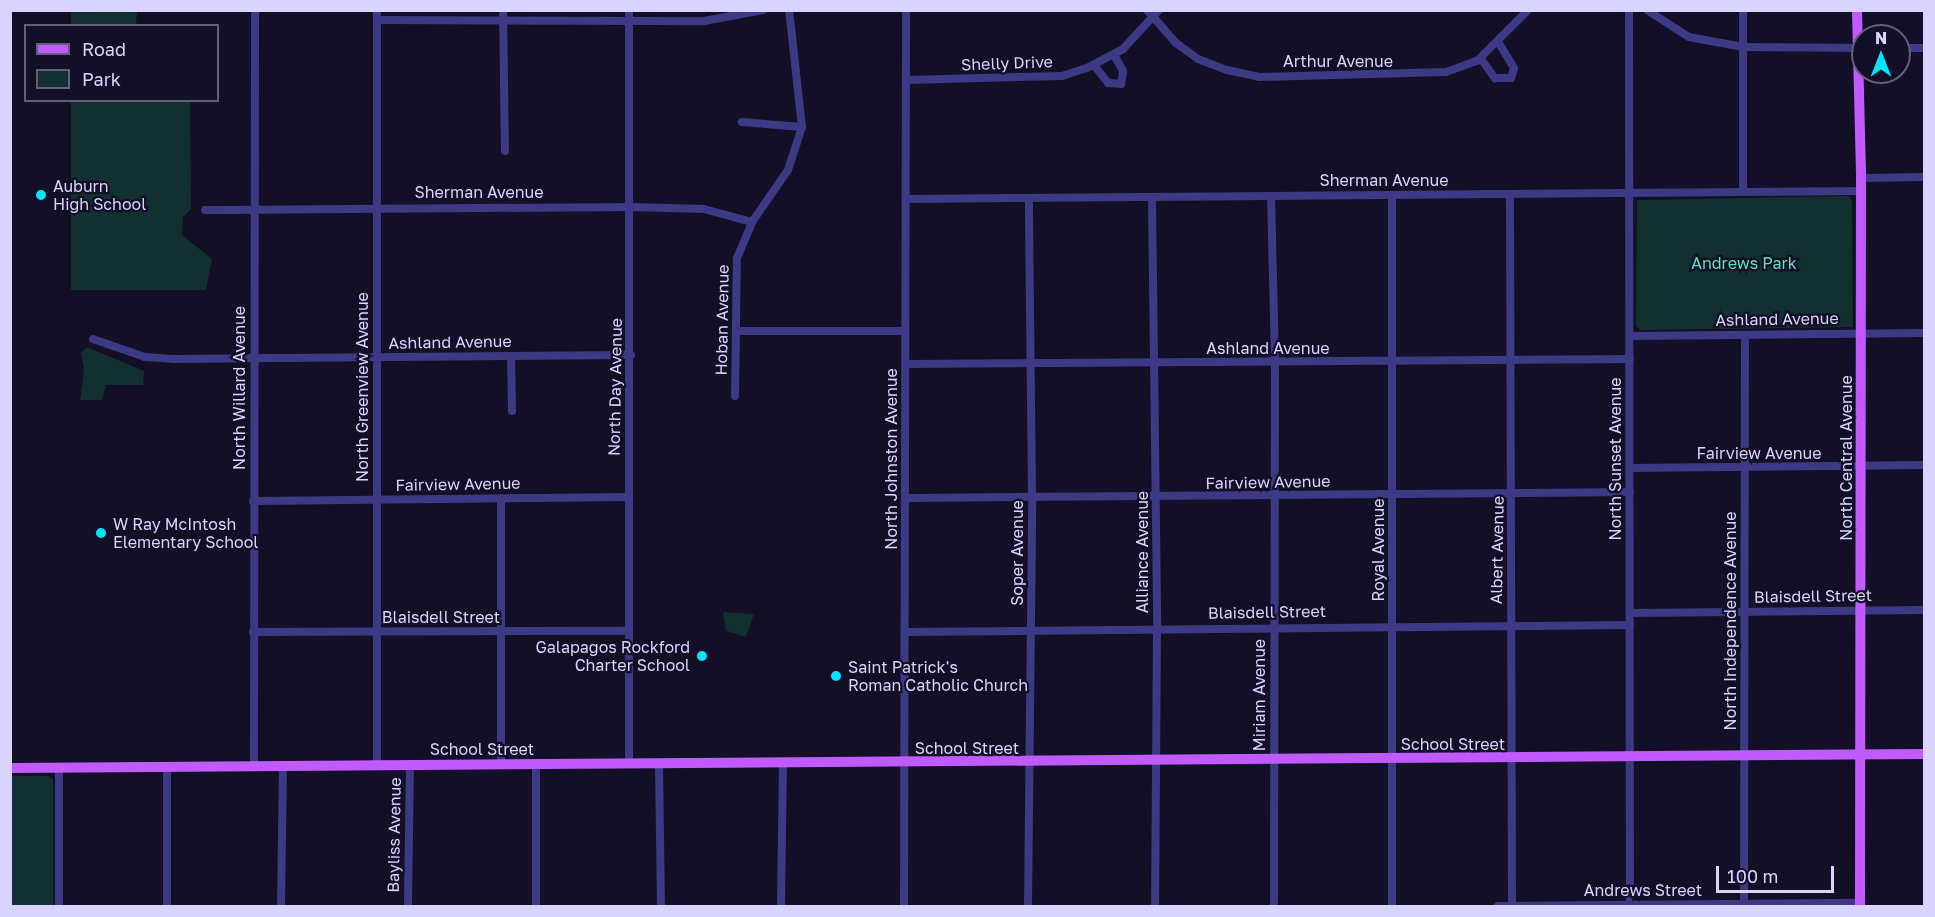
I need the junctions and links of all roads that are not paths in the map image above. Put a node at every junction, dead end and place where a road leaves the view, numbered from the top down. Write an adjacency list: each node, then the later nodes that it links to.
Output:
1 (255, 10): 39 (street, North Willard Avenue)
2 (503, 10): 13 (street)
3 (763, 10): 12 (street)
4 (789, 10): 23 (street, Hoban Avenue)
5 (906, 10): 20 (street, North Johnston Avenue)
6 (1528, 10): 14 (street, Arthur Avenue)
7 (1629, 10): 30 (street, North Sunset Avenue)
8 (1647, 10): 15 (street)
9 (1743, 10): 15 (street)
10 (1153, 12): 17 (street, Shelly Drive); 18 (street, Arthur Avenue)
11 (377, 15): 13 (street); 37 (street, North Greenview Avenue)
12 (629, 15): 13 (street); 36 (street, North Day Avenue)
13 (503, 21): 24 (street)
14 (1499, 43): 18 (street, Arthur Avenue); 18 (street)
15 (1743, 47): 16 (street); 27 (street)
16 (1851, 48)
17 (1114, 55): 19 (street, Shelly Drive); 19 (street)
18 (1480, 59)
19 (1094, 65): 20 (street, Shelly Drive)
20 (906, 80): 34 (street, North Johnston Avenue)
21 (1860, 84): 26 (main road, North Central Avenue)
22 (742, 122): 23 (street)
23 (802, 127): 40 (street, Hoban Avenue)
24 (505, 152)
25 (1924, 177): 26 (street)
26 (1861, 178): 28 (main road, North Central Avenue)
27 (1743, 191): 28 (street, Sherman Avenue); 30 (street, Sherman Avenue)
28 (1861, 191): 43 (main road, North Central Avenue)
29 (1510, 194): 30 (street, Sherman Avenue); 31 (street, Sherman Avenue); 53 (street, Albert Avenue)
30 (1629, 194): 46 (street, North Sunset Avenue)
31 (1392, 195): 32 (street, Sherman Avenue); 56 (street, Royal Avenue)
32 (1271, 196): 33 (street, Sherman Avenue); 54 (street, Miriam Avenue)
33 (1152, 198): 35 (street, Sherman Avenue); 55 (street, Alliance Avenue)
34 (907, 199): 35 (street, Sherman Avenue); 42 (street, North Johnston Avenue)
35 (1029, 199): 58 (street, Soper Avenue)
36 (630, 207): 37 (street, Sherman Avenue); 40 (street, Sherman Avenue); 48 (street, North Day Avenue)
37 (378, 208): 39 (street, Sherman Avenue); 50 (street, North Greenview Avenue)
38 (205, 210): 39 (street, Sherman Avenue)
39 (254, 210): 52 (street, North Willard Avenue)
40 (752, 222): 41 (street, Hoban Avenue)
41 (736, 331): 42 (street); 59 (street, Hoban Avenue)
42 (905, 331): 57 (street, North Johnston Avenue)
43 (1862, 333): 44 (street, Ashland Avenue); 45 (street, Ashland Avenue); 62 (main road, North Central Avenue)
44 (1924, 333)
45 (1745, 335): 46 (street, Ashland Avenue); 64 (street, North Independence Avenue)
46 (1630, 336): 51 (street, North Sunset Avenue)
47 (93, 339): 52 (street, Ashland Avenue)
48 (631, 355): 49 (street, Ashland Avenue); 68 (street, North Day Avenue)
49 (511, 357): 50 (street, Ashland Avenue); 60 (street)
50 (377, 358): 52 (street, Ashland Avenue); 74 (street, North Greenview Avenue)
51 (1630, 359): 53 (street, Ashland Avenue); 63 (street, North Sunset Avenue)
52 (254, 360): 75 (street, North Willard Avenue)
53 (1511, 360): 56 (street, Ashland Avenue); 66 (street, Albert Avenue)
54 (1275, 362): 55 (street, Ashland Avenue); 56 (street, Ashland Avenue); 72 (street, Miriam Avenue)
55 (1155, 363): 58 (street, Ashland Avenue); 71 (street, Alliance Avenue)
56 (1394, 363): 67 (street, Royal Avenue)
57 (906, 364): 58 (street, Ashland Avenue); 70 (street, North Johnston Avenue)
58 (1031, 365): 73 (street, Soper Avenue)
59 (735, 396)
60 (512, 411)
61 (1924, 465): 62 (street, Fairview Avenue)
62 (1861, 467): 64 (street, Fairview Avenue); 76 (main road, North Central Avenue)
63 (1630, 468): 64 (street, Fairview Avenue); 65 (street, North Sunset Avenue)
64 (1744, 469): 78 (street, North Independence Avenue)
65 (1630, 492): 66 (street, Fairview Avenue); 79 (street, North Sunset Avenue)
66 (1513, 493): 67 (street, Fairview Avenue); 80 (street, Albert Avenue)
67 (1394, 495): 72 (street, Fairview Avenue); 81 (street, Royal Avenue)
68 (628, 497): 69 (street, Fairview Avenue); 87 (street, North Day Avenue)
69 (501, 498): 74 (street, Fairview Avenue); 86 (street)
70 (906, 498): 73 (street, Fairview Avenue); 90 (street, North Johnston Avenue)
71 (1156, 498): 72 (street, Fairview Avenue); 73 (street, Fairview Avenue); 84 (street, Alliance Avenue)
72 (1273, 498): 83 (street, Miriam Avenue)
73 (1032, 499): 85 (street, Soper Avenue)
74 (377, 500): 75 (street, Fairview Avenue); 89 (street, North Greenview Avenue)
75 (252, 501): 88 (street, North Willard Avenue)
76 (1860, 610): 77 (street, Blaisdell Street); 78 (street, Blaisdell Street); 92 (main road, North Central Avenue)
77 (1924, 610)
78 (1745, 612): 79 (street, Blaisdell Street); 93 (street, North Independence Avenue)
79 (1630, 613): 82 (street, North Sunset Avenue)
80 (1511, 623): 81 (street, Blaisdell Street); 82 (street, Blaisdell Street); 94 (street, Albert Avenue)
81 (1393, 625): 83 (street, Blaisdell Street); 96 (street, Royal Avenue)
82 (1630, 625): 95 (street, North Sunset Avenue)
83 (1274, 627): 84 (street, Blaisdell Street); 97 (street, Miriam Avenue)
84 (1157, 629): 85 (street, Blaisdell Street); 98 (street, Alliance Avenue)
85 (1032, 630): 90 (street, Blaisdell Street); 99 (street, Soper Avenue)
86 (501, 631): 87 (street, Blaisdell Street); 89 (street, Blaisdell Street); 108 (street)
87 (628, 631): 102 (street, North Day Avenue)
88 (253, 632): 89 (street, Blaisdell Street); 105 (street, North Willard Avenue)
89 (377, 632): 101 (street, North Greenview Avenue)
90 (906, 632): 100 (street, North Johnston Avenue)
91 (1924, 754): 92 (main road, School Street)
92 (1859, 755): 93 (main road, School Street); 114 (main road, North Central Avenue)
93 (1746, 756): 95 (main road, School Street); 113 (street, North Independence Avenue)
94 (1513, 758): 95 (main road, School Street); 96 (main road, School Street); 128 (street, Albert Avenue)
95 (1630, 758): 129 (street, North Sunset Avenue)
96 (1392, 759): 97 (main road, School Street); 126 (street, Royal Avenue)
97 (1274, 760): 98 (main road, School Street); 125 (street, Miriam Avenue)
98 (1156, 761): 99 (main road, School Street); 124 (street, Alliance Avenue)
99 (1028, 762): 100 (main road, School Street); 123 (street, Soper Avenue)
100 (905, 763): 104 (main road, School Street); 122 (street, North Johnston Avenue)
101 (377, 764): 106 (main road, School Street); 107 (main road, School Street)
102 (629, 764): 103 (main road, School Street); 109 (main road, School Street)
103 (659, 764): 104 (main road, School Street); 120 (street)
104 (783, 764): 121 (street)
105 (254, 765): 106 (main road, School Street); 110 (main road, School Street)
106 (283, 765): 117 (street)
107 (410, 765): 108 (main road, School Street); 118 (street, Bayliss Avenue)
108 (501, 765): 109 (main road, School Street)
109 (536, 765): 119 (street)
110 (167, 766): 111 (main road, School Street); 116 (street)
111 (59, 767): 112 (main road, School Street); 115 (street)
112 (10, 768)
113 (1744, 905): 114 (street, Andrews Street); 129 (street, Andrews Street)
114 (1860, 905)
115 (59, 906)
116 (167, 906)
117 (281, 906)
118 (408, 906)
119 (536, 906)
120 (661, 906)
121 (781, 906)
122 (904, 906)
123 (1028, 906)
124 (1155, 906)
125 (1274, 906)
126 (1392, 906)
127 (1498, 906): 128 (street, Andrews Street)
128 (1512, 906): 129 (street, Andrews Street)
129 (1630, 906)

